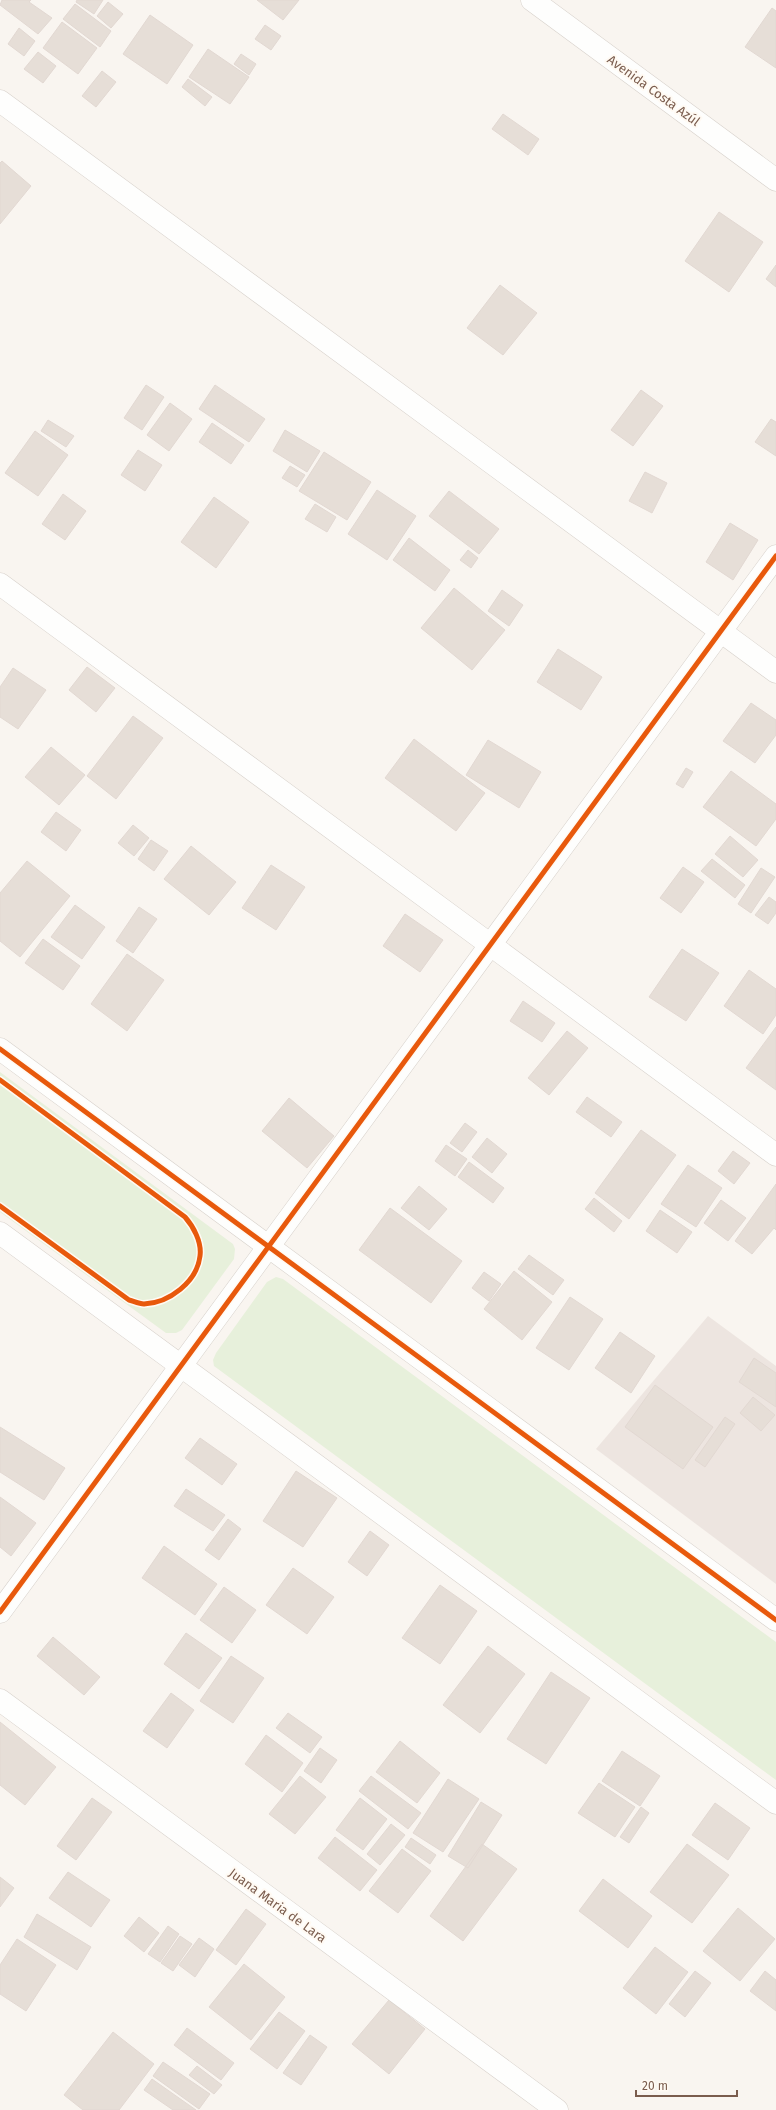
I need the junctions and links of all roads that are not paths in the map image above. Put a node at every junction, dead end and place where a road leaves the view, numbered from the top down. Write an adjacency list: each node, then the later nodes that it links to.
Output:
1 (532, 0): 3 (street, Avenida Costa Azúl)
2 (0, 101): 6 (street)
3 (776, 180)
4 (776, 556): 6 (street)
5 (0, 584): 8 (street)
6 (721, 631): 7 (street); 8 (street)
7 (776, 672)
8 (490, 945): 10 (street); 12 (street)
9 (0, 1049): 12 (street)
10 (776, 1155)
11 (0, 1233): 13 (street)
12 (269, 1247): 13 (street); 15 (street)
13 (181, 1366): 14 (street); 17 (street)
14 (0, 1612)
15 (776, 1620)
16 (0, 1700): 18 (street, Juana Maria de Lara)
17 (776, 1803)
18 (557, 2110)

